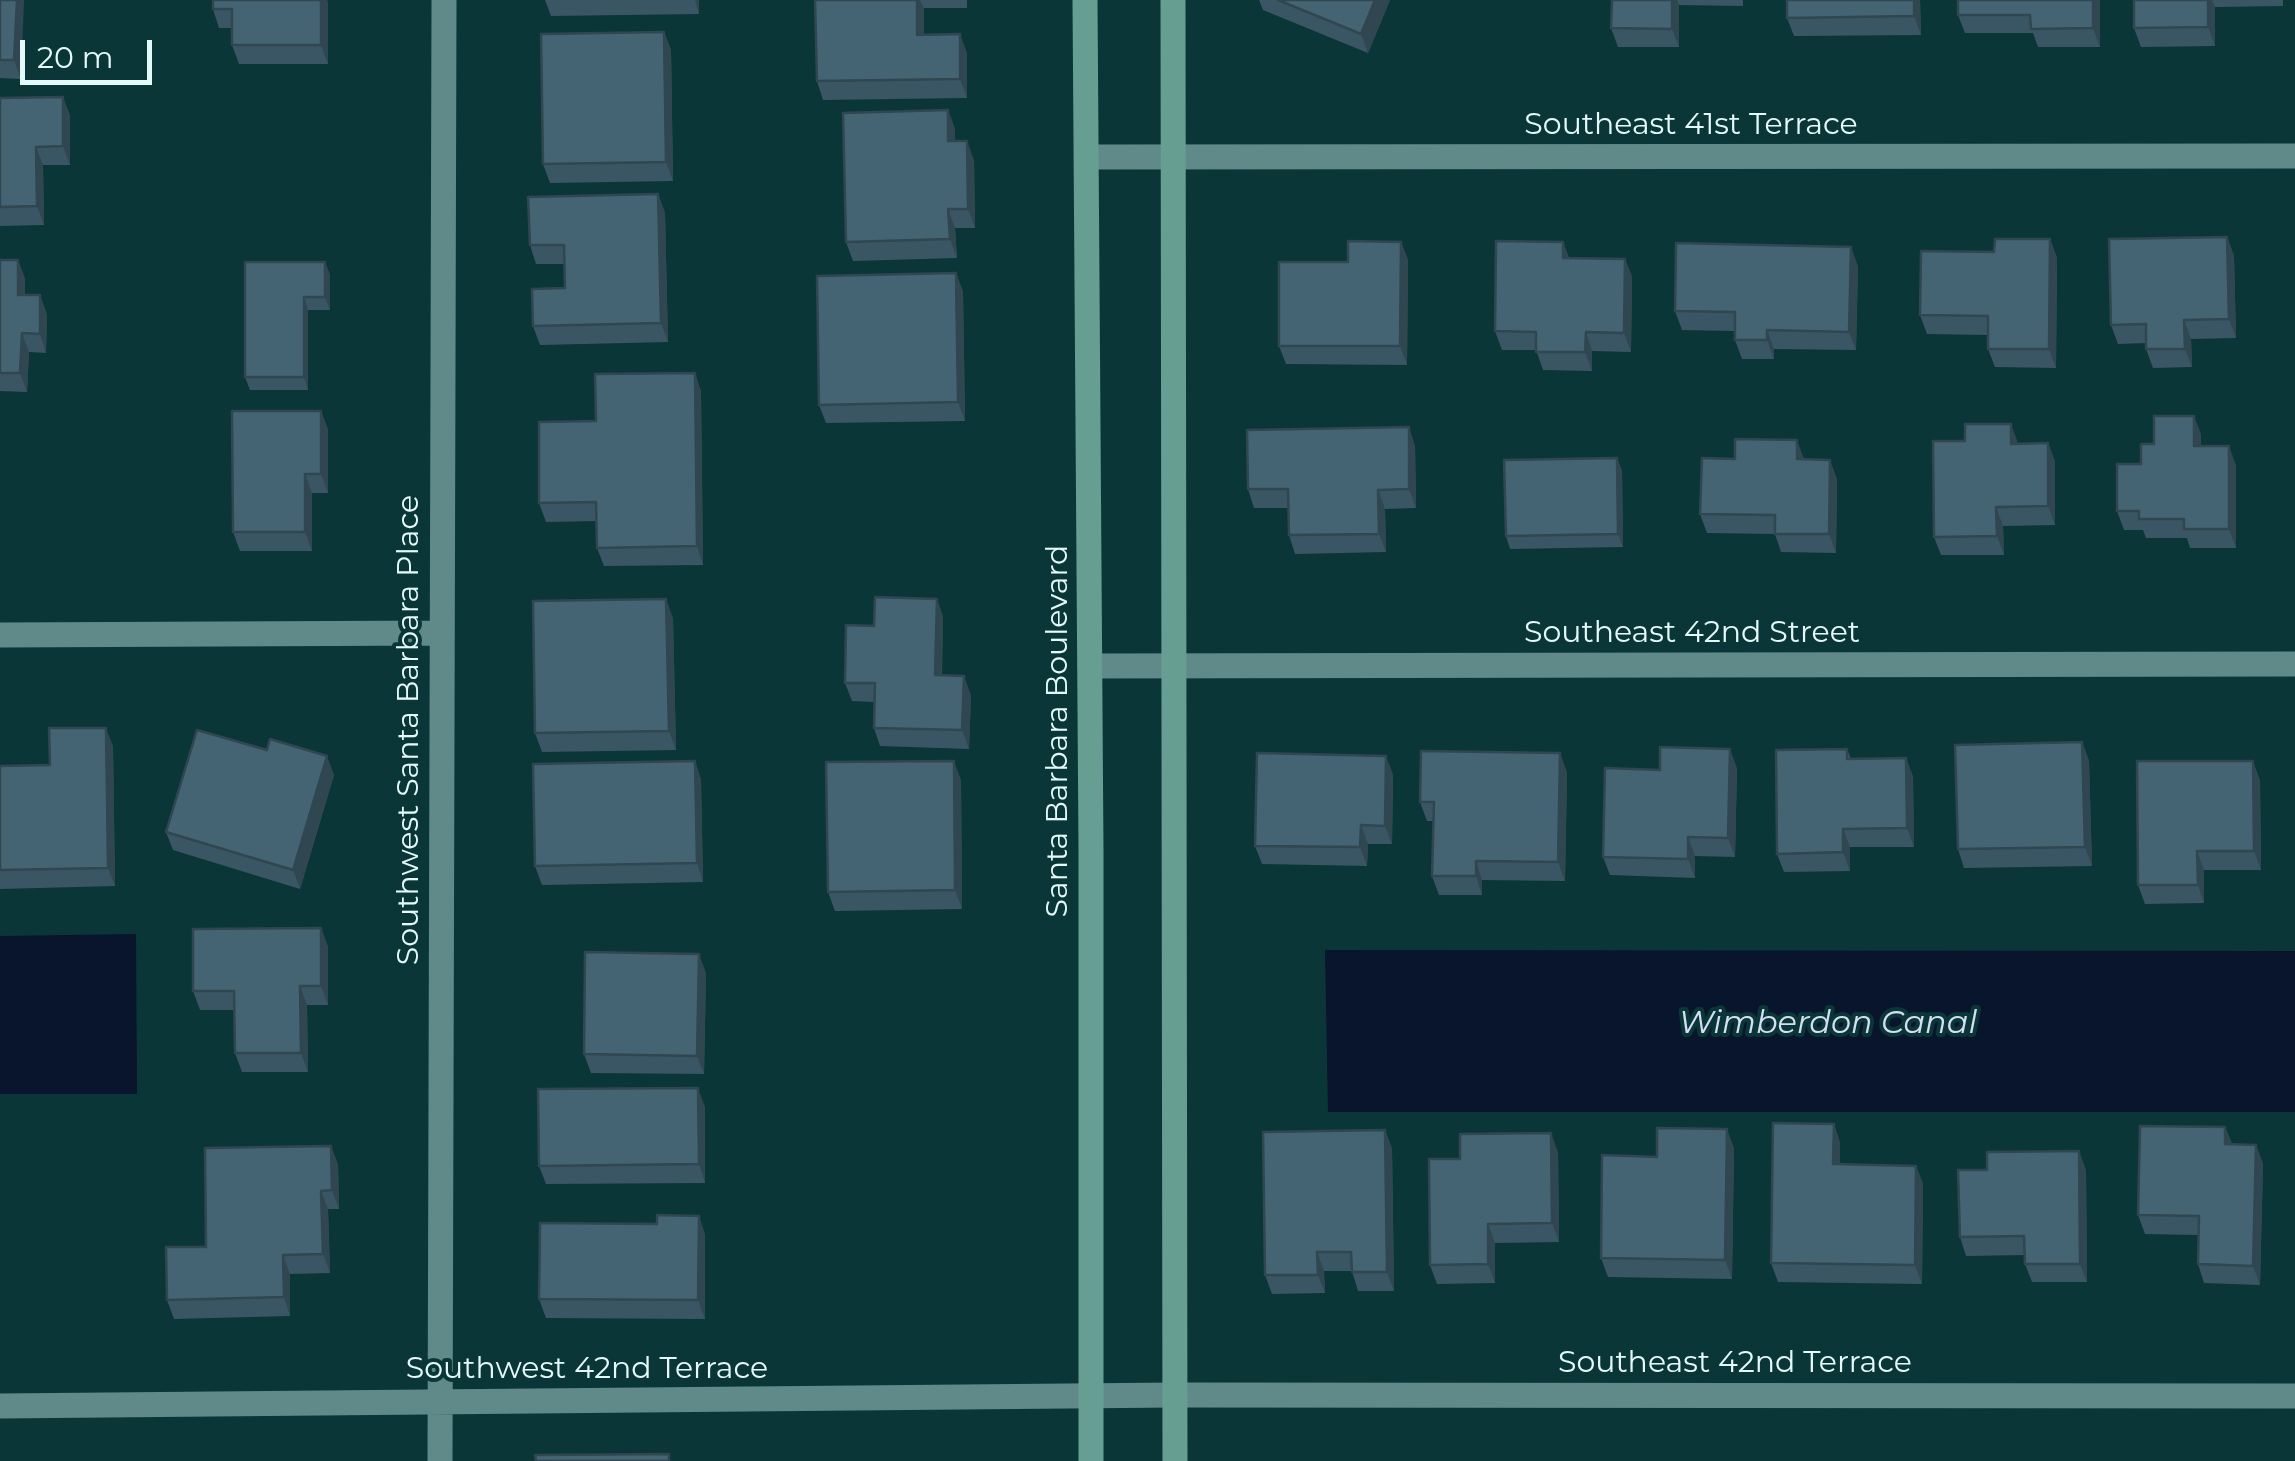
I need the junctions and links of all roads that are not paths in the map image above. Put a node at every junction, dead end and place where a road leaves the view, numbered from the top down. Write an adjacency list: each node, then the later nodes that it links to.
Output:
1 (444, 0): 7 (street, Southwest Santa Barbara Place)
2 (1086, 0): 5 (main road, Santa Barbara Boulevard)
3 (1173, 0): 6 (main road)
4 (2295, 156): 6 (street, Southeast 41st Terrace)
5 (1087, 157): 6 (street, Southeast 41st Terrace); 10 (main road, Santa Barbara Boulevard)
6 (1173, 157): 11 (main road)
7 (441, 633): 8 (street); 15 (street, Southwest Santa Barbara Place)
8 (0, 635)
9 (2295, 664): 11 (street, Southeast 42nd Street)
10 (1090, 666): 11 (street, Southeast 42nd Street); 14 (main road, Santa Barbara Boulevard)
11 (1174, 666): 12 (main road)
12 (1175, 1395): 13 (street, Southeast 42nd Terrace); 14 (street, Southwest 42nd Terrace); 19 (main road)
13 (2295, 1396)
14 (1090, 1398): 15 (street, Southwest 42nd Terrace); 18 (main road, Santa Barbara Boulevard)
15 (439, 1402): 16 (street, Southwest 42nd Terrace); 17 (street, Southwest Santa Barbara Place)
16 (0, 1406)
17 (440, 1461)
18 (1091, 1461)
19 (1175, 1461)

